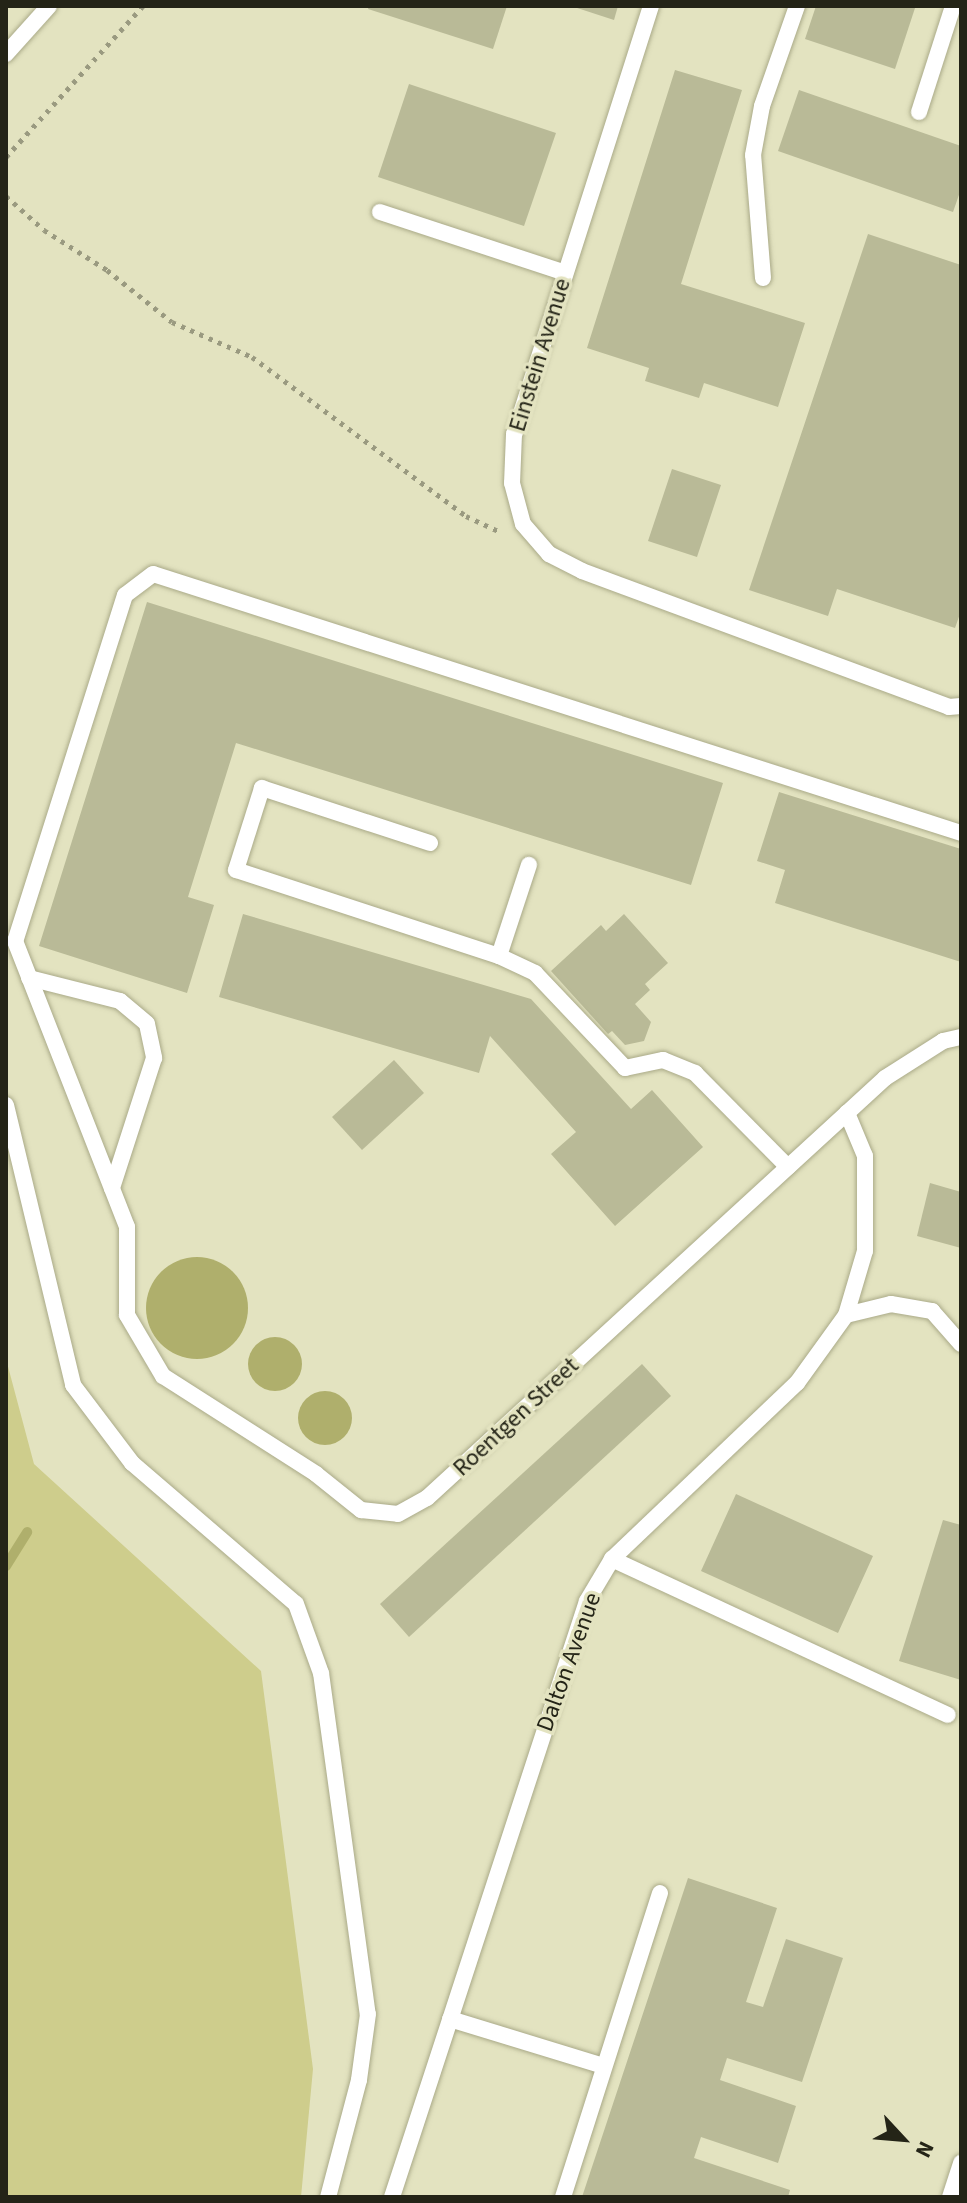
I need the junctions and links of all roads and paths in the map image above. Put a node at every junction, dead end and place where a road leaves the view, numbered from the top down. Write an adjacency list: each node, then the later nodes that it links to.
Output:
1 (49, 6): 6 (lane)
2 (143, 6): 8 (path)
3 (651, 6): 11 (lane, Einstein Avenue)
4 (797, 6): 12 (lane)
5 (953, 6): 7 (lane)
6 (6, 54)
7 (919, 112)
8 (6, 157)
9 (6, 196): 13 (path)
10 (380, 212): 11 (lane)
11 (565, 273): 14 (lane, Einstein Avenue)
12 (763, 278)
13 (507, 535)
14 (961, 706)
15 (961, 833): 19 (lane)
16 (430, 843): 18 (lane)
17 (529, 865): 18 (lane)
18 (499, 956): 23 (lane)
19 (29, 978): 24 (lane); 24 (lane)
20 (961, 1037): 22 (lane, Roentgen Street)
21 (6, 1105): 33 (lane)
22 (847, 1113): 23 (lane, Roentgen Street); 25 (lane, Dalton Avenue)
23 (788, 1167): 24 (lane, Roentgen Street)
24 (112, 1188)
25 (846, 1315): 26 (lane); 27 (lane, Dalton Avenue)
26 (961, 1344)
27 (612, 1559): 28 (lane); 30 (lane, Dalton Avenue)
28 (948, 1715)
29 (660, 1893): 31 (lane)
30 (450, 2019): 31 (lane); 34 (lane, Dalton Avenue)
31 (604, 2066): 35 (lane)
32 (961, 2163): 36 (lane)
33 (328, 2197)
34 (392, 2197)
35 (563, 2197)
36 (950, 2197)

